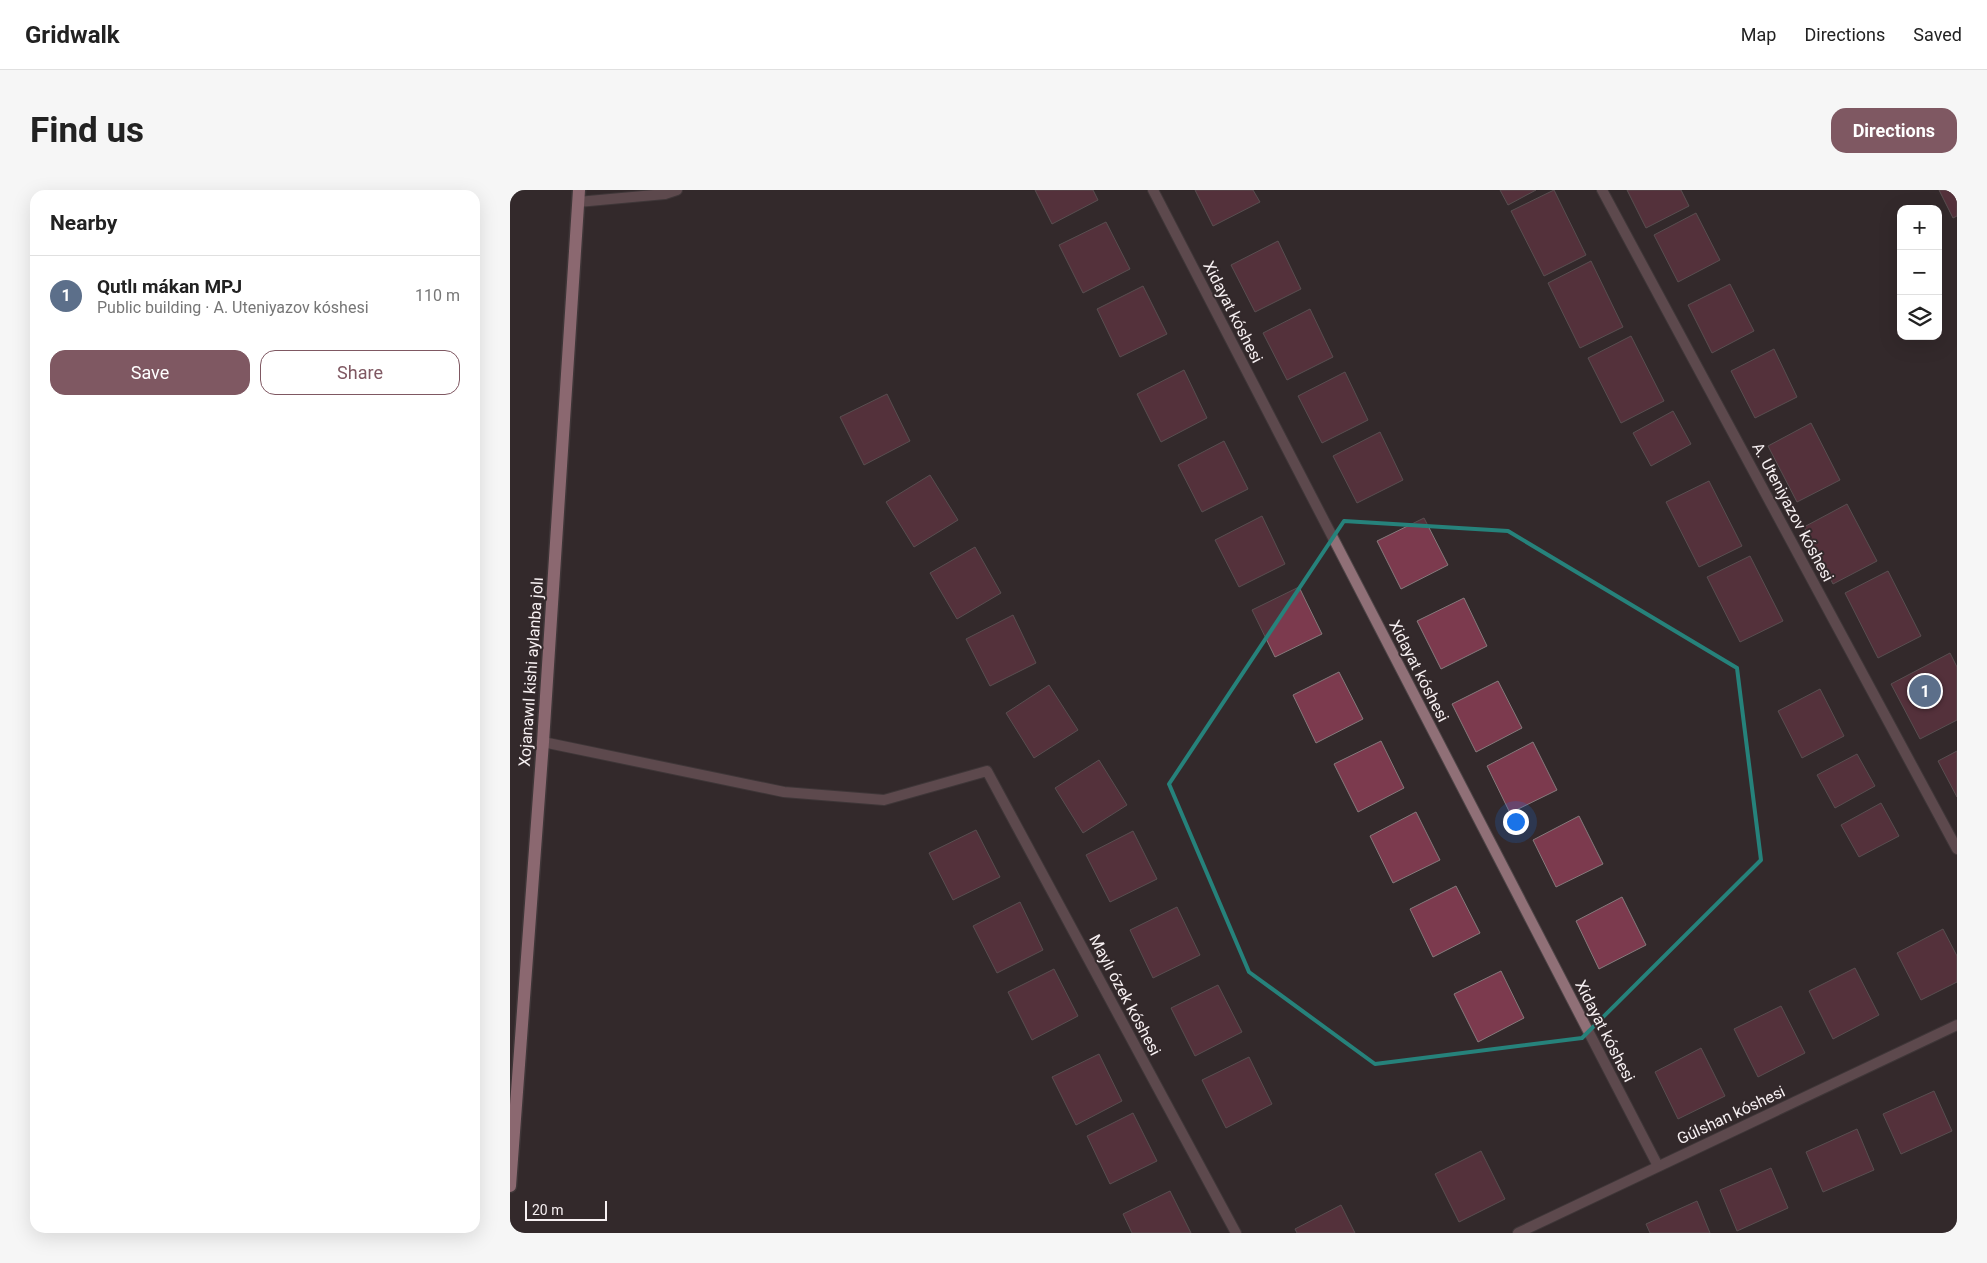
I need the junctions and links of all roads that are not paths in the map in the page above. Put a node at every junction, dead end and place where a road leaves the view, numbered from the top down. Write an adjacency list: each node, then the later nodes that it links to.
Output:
1 (677, 190): 4 (street)
2 (1153, 190): 8 (street, Xidayat kóshesi)
3 (1602, 190): 6 (street, A. Uteniyazov kóshesi)
4 (579, 196): 5 (main road, Xojanawıl kishi aylanba jolı)
5 (543, 742): 9 (main road, Xojanawıl kishi aylanba jolı); 10 (street, Maylı ózek kóshesi)
6 (1957, 849)
7 (1957, 1025): 8 (street, Gúlshan kóshesi)
8 (1658, 1166): 11 (street, Gúlshan kóshesi)
9 (510, 1186)
10 (1236, 1233)
11 (1518, 1233)

